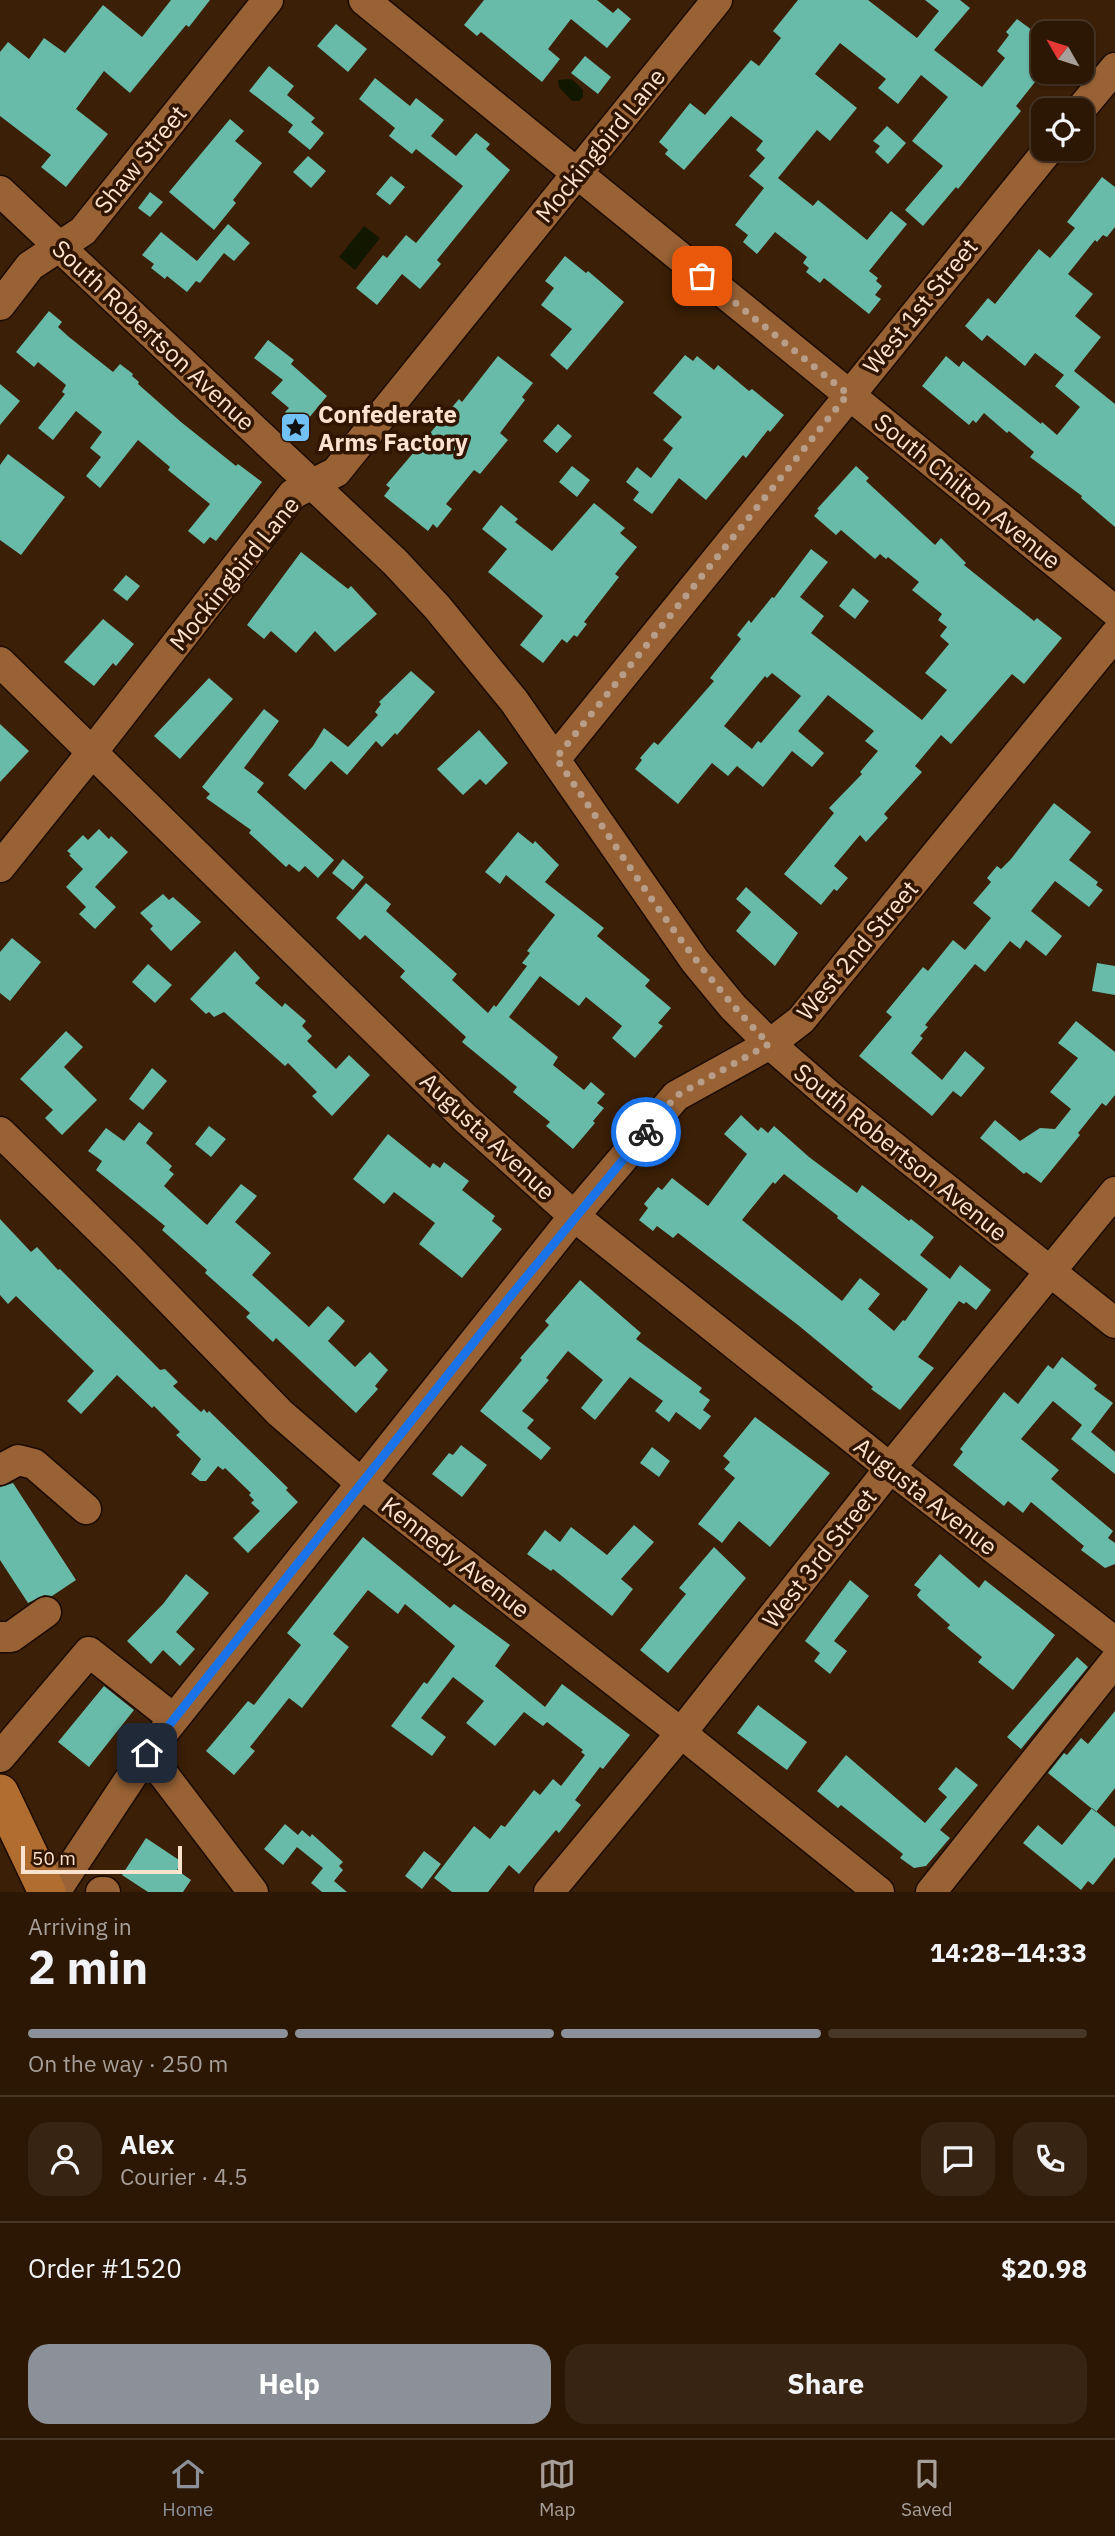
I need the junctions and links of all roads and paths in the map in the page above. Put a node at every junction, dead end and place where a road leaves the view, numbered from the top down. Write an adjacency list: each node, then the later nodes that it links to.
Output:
1 (268, 0): 9 (street, Shaw Street)
2 (364, 0): 7 (street, South Chilton Avenue)
3 (717, 0): 7 (street, Mockingbird Lane)
4 (1115, 68): 5 (street)
5 (1090, 98)
6 (1039, 161): 11 (street, West 1st Street)
7 (576, 174): 11 (street, South Chilton Avenue); 12 (street, Mockingbird Lane)
8 (0, 191): 9 (street, South Robertson Avenue)
9 (59, 246): 10 (street, Shaw Street); 12 (street, South Robertson Avenue)
10 (0, 304)
11 (848, 394): 13 (street, South Chilton Avenue); 17 (street, West 1st Street)
12 (312, 484): 16 (street, Mockingbird Lane); 17 (street, South Robertson Avenue)
13 (1115, 611)
14 (1115, 635): 19 (street, West 2nd Street)
15 (0, 662): 16 (street, Augusta Avenue)
16 (93, 751): 18 (street, Mockingbird Lane); 22 (street, Augusta Avenue)
17 (556, 758): 19 (street, South Robertson Avenue)
18 (0, 867)
19 (769, 1044): 22 (street, West 2nd Street); 23 (street, South Robertson Avenue)
20 (0, 1132): 27 (street, Kennedy Avenue)
21 (1115, 1192): 23 (street, West 3rd Street)
22 (575, 1216): 25 (street, Augusta Avenue); 27 (street, West 2nd Street)
23 (1050, 1272): 24 (street, South Robertson Avenue); 25 (street, West 3rd Street)
24 (1115, 1323)
25 (890, 1468): 31 (street, Augusta Avenue); 34 (street, West 3rd Street)
26 (0, 1469): 28 (street)
27 (361, 1483): 33 (street, West 2nd Street); 34 (street, Kennedy Avenue)
28 (86, 1509)
29 (46, 1612): 30 (street)
30 (0, 1637)
31 (1115, 1642)
32 (1115, 1661): 43 (street)
33 (174, 1719): 35 (street, West 2nd Street); 36 (street)
34 (681, 1733): 41 (street, West 3rd Street); 42 (street, Kennedy Avenue)
35 (147, 1753): 39 (street, West 2nd Street); 40 (street)
36 (0, 1757)
37 (0, 1793): 38 (main road)
38 (47, 1892)
39 (55, 1892)
40 (253, 1892)
41 (549, 1892)
42 (879, 1892)
43 (931, 1892)

